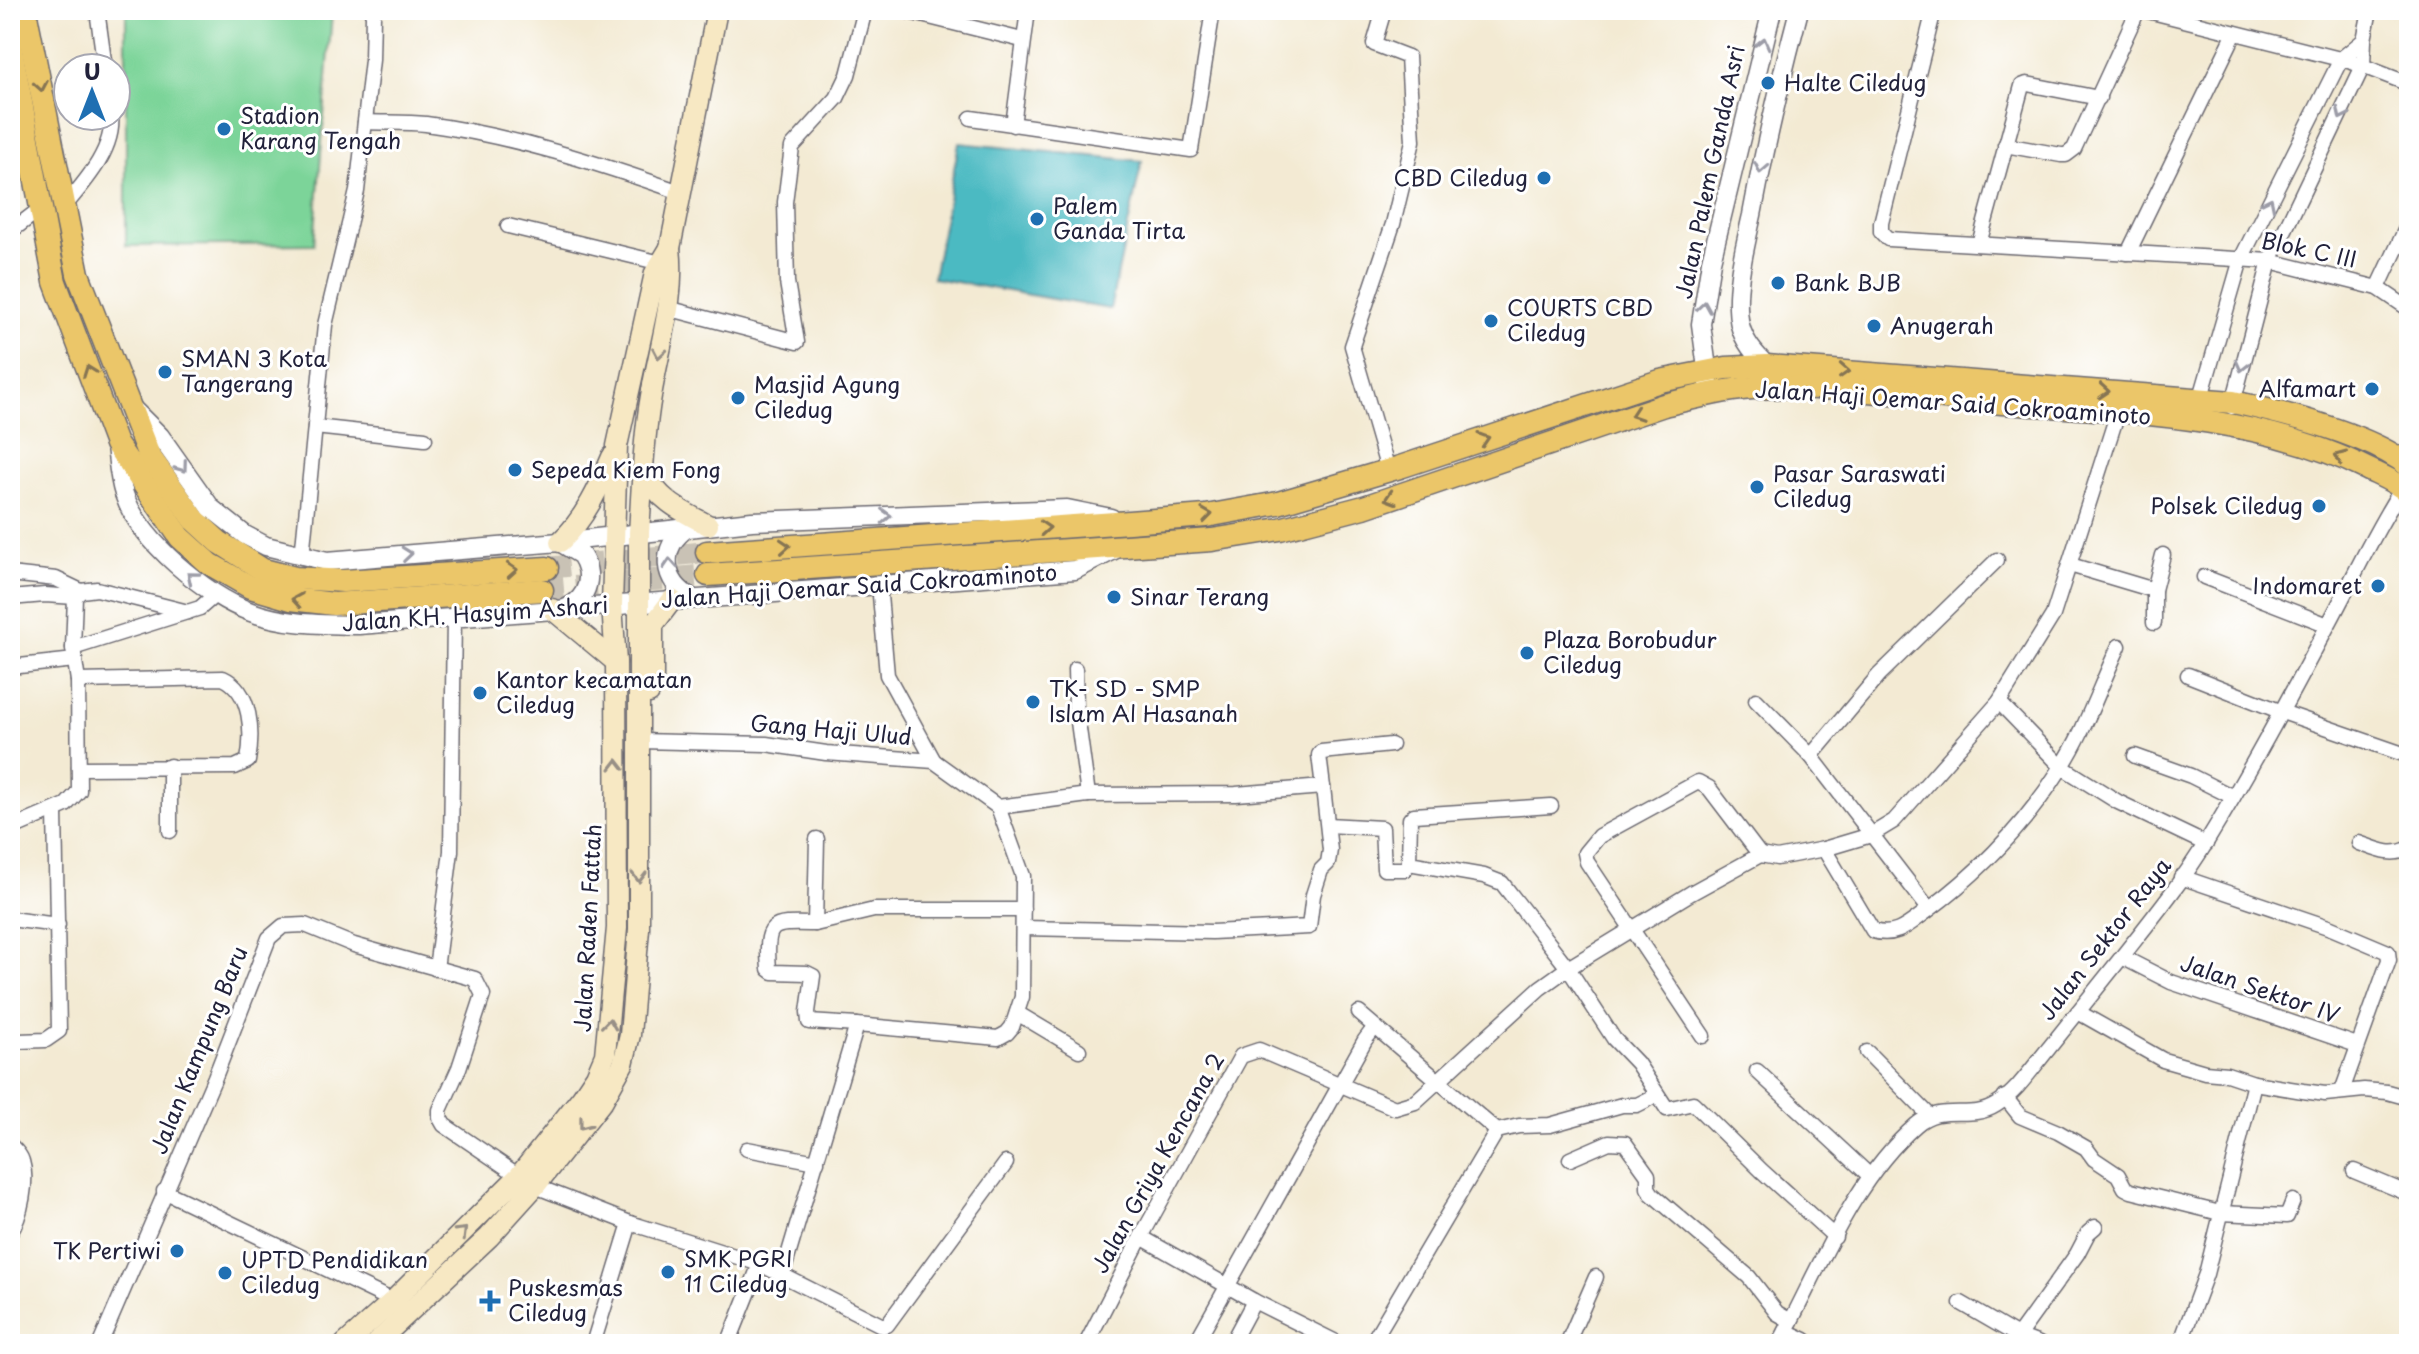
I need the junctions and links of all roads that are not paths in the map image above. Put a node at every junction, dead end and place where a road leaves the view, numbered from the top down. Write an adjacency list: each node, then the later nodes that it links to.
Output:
1 (25, 10): 19 (main road, Jalan KH. Hasyim Ashari)
2 (97, 10): 20 (street)
3 (371, 10): 26 (street)
4 (717, 10): 32 (main road)
5 (865, 10): 44 (street)
6 (901, 10): 17 (street)
7 (1028, 10): 17 (street)
8 (1213, 10): 27 (street)
9 (1384, 10): 59 (street)
10 (1772, 10): 28 (street, Jalan Palem Ganda Asri, one-way to 10)
11 (1799, 10): 30 (street)
12 (1934, 10): 38 (street, Blok C III)
13 (2138, 10): 24 (street)
14 (2144, 10): 16 (street)
15 (2370, 10): 18 (street)
16 (2235, 33): 21 (street); 39 (street)
17 (1022, 40): 27 (street)
18 (2364, 40): 21 (street); 22 (street)
19 (17, 41): 33 (main road, Jalan KH. Hasyim Ashari, one-way to 33); 34 (main road, Jalan KH. Hasyim Ashari)
20 (103, 52)
21 (2341, 59): 22 (street); 41 (street, one-way to 21)
22 (2363, 66): 23 (street); 42 (street, one-way to 42)
23 (2409, 84)
24 (2099, 98): 31 (street); 31 (street)
25 (971, 118): 27 (street)
26 (365, 122): 32 (street); 54 (street)
27 (1013, 125)
28 (1741, 130): 30 (street); 47 (street, Jalan Palem Ganda Asri, one-way to 28)
29 (109, 132): 33 (street)
30 (1767, 138): 46 (street, one-way to 46)
31 (2005, 145): 38 (street)
32 (680, 192): 40 (main road)
33 (63, 208): 50 (main road, Jalan KH. Hasyim Ashari)
34 (40, 209): 37 (street); 56 (main road, Jalan KH. Hasyim Ashari, one-way to 34)
35 (2409, 222): 43 (street)
36 (508, 226): 40 (street)
37 (10, 232)
38 (1979, 244): 39 (street, Blok C III)
39 (2128, 253): 41 (street, Blok C III)
40 (665, 256): 44 (main road, Jalan Raden Fattah); 57 (main road)
41 (2241, 259): 42 (street, Blok C III); 48 (street)
42 (2270, 261): 43 (street, Blok C III); 49 (street, one-way to 49)
43 (2378, 288): 45 (street, Blok C III)
44 (667, 308): 58 (main road, Jalan Raden Fattah, one-way to 58)
45 (2409, 309)
46 (1767, 366): 47 (main road, Jalan Haji Oemar Said Cokroaminoto); 48 (main road, Jalan Haji Oemar Said Cokroaminoto, one-way to 48)
47 (1710, 383): 51 (main road, Jalan Haji Oemar Said Cokroaminoto); 59 (main road, Jalan Haji Oemar Said Cokroaminoto, one-way to 47); 67 (main road, Jalan Haji Oemar Said Cokroaminoto, one-way to 67)
48 (2201, 399): 49 (main road, Jalan Haji Oemar Said Cokroaminoto); 52 (street)
49 (2233, 402): 53 (street); 60 (main road, Jalan Haji Oemar Said Cokroaminoto)
50 (132, 408): 70 (street, Jalan KH. Hasyim Ashari, one-way to 70); 73 (main road, Jalan KH. Hasyim Ashari, one-way to 73)
51 (2118, 412): 52 (main road, Jalan Haji Oemar Said Cokroaminoto); 72 (street, Jalan Griya Kencana 2)
52 (2193, 421): 53 (main road, Jalan Haji Oemar Said Cokroaminoto)
53 (2227, 425): 60 (main road, Jalan Haji Oemar Said Cokroaminoto, one-way to 53)
54 (315, 427): 55 (street); 70 (street)
55 (425, 439)
56 (116, 444): 80 (street, Jalan KH. Hasyim Ashari, one-way to 56); 83 (main road, Jalan KH. Hasyim Ashari, one-way to 56)
57 (617, 446): 65 (main road, Jalan Raden Fattah); 66 (main road)
58 (643, 470): 62 (main road); 64 (main road, Jalan Raden Fattah)
59 (1388, 470): 61 (main road, Jalan Haji Oemar Said Cokroaminoto, one-way to 59)
60 (2407, 482): 89 (street, Jalan Sektor Raya)
61 (1129, 522): 62 (street, Jalan Haji Oemar Said Cokroaminoto, one-way to 61); 68 (main road, Jalan Haji Oemar Said Cokroaminoto, one-way to 61)
62 (708, 525): 63 (street, Jalan Haji Oemar Said Cokroaminoto)
63 (687, 528): 64 (street, Jalan Haji Oemar Said Cokroaminoto); 82 (street, one-way to 63)
64 (639, 533): 65 (street, Jalan KH. Hasyim Ashari); 84 (main road, Jalan Raden Fattah)
65 (613, 536): 66 (street, Jalan KH. Hasyim Ashari); 85 (main road, Jalan Raden Fattah)
66 (560, 542): 70 (street, Jalan KH. Hasyim Ashari, one-way to 66); 83 (street)
67 (1121, 547): 75 (main road, Jalan Haji Oemar Said Cokroaminoto); 77 (street, Jalan Haji Oemar Said Cokroaminoto)
68 (707, 552)
69 (2163, 555): 78 (street)
70 (302, 557)
71 (1997, 560): 103 (street)
72 (2070, 565): 78 (street); 98 (street, Jalan Griya Kencana 2)
73 (547, 568)
74 (10, 574): 79 (street)
75 (708, 575)
76 (2204, 577): 89 (street)
77 (879, 584): 82 (street, Jalan Haji Oemar Said Cokroaminoto); 106 (street)
78 (2154, 590): 88 (street)
79 (78, 594): 81 (street); 86 (street); 91 (street)
80 (215, 595): 86 (street); 87 (street, Jalan KH. Hasyim Ashari)
81 (10, 598)
82 (682, 599): 84 (street, Jalan Haji Oemar Said Cokroaminoto); 99 (main road)
83 (553, 603): 85 (street, Jalan KH. Hasyim Ashari); 87 (street, Jalan KH. Hasyim Ashari); 92 (main road)
84 (640, 603): 85 (street, Jalan KH. Hasyim Ashari); 99 (main road, Jalan Raden Fattah)
85 (612, 605): 92 (main road, Jalan Raden Fattah)
86 (188, 612): 91 (street)
87 (454, 617): 139 (street)
88 (2154, 623)
89 (2328, 625): 100 (street, Jalan Sektor Raya)
90 (2119, 646): 108 (street)
91 (74, 654): 93 (street); 96 (street)
92 (616, 662): 133 (main road, Jalan Raden Fattah, one-way to 92)
93 (10, 667)
94 (1075, 669): 111 (street)
95 (2188, 675): 100 (street)
96 (78, 681): 107 (street); 109 (street)
97 (1756, 700): 103 (street)
98 (1999, 702): 108 (street); 119 (street, Jalan Griya Kencana 2)
99 (639, 705): 101 (main road, Jalan Raden Fattah)
100 (2282, 712): 105 (street); 112 (street, Jalan Sektor Raya)
101 (639, 741): 106 (street, Gang Haji Ulud); 135 (main road, Jalan Raden Fattah, one-way to 135)
102 (1391, 745): 110 (street)
103 (1811, 756): 119 (street)
104 (2135, 756): 112 (street)
105 (2409, 756)
106 (934, 761): 114 (street, Gang Haji Ulud)
107 (170, 766): 109 (street); 118 (street)
108 (2062, 767): 122 (street); 128 (street)
109 (79, 768): 115 (street)
110 (1323, 787): 111 (street); 116 (street)
111 (1088, 795): 114 (street)
112 (2233, 797): 122 (street, Jalan Sektor Raya)
113 (1551, 806): 126 (street)
114 (998, 807): 129 (street)
115 (55, 811): 117 (street); 132 (street)
116 (1328, 825): 126 (street); 134 (street)
117 (10, 829)
118 (170, 831)
119 (1871, 835): 124 (street, Jalan Griya Kencana 2); 128 (street)
120 (817, 839): 131 (street)
121 (2359, 843): 123 (street)
122 (2206, 844): 127 (street, Jalan Sektor Raya)
123 (2409, 848)
124 (1824, 849): 125 (street, Jalan Griya Kencana 2); 128 (street)
125 (1760, 855): 136 (street, Jalan Griya Kencana 2); 136 (street)
126 (1409, 863): 138 (street)
127 (2181, 877): 137 (street, Jalan Sektor Raya); 146 (street, Jalan Sektor IV)
128 (1929, 909)
129 (1023, 910): 131 (street); 134 (street)
130 (10, 919): 132 (street)
131 (815, 924): 143 (street)
132 (58, 925): 147 (street)
133 (617, 928): 135 (main road); 167 (main road, Jalan Raden Fattah, one-way to 133)
134 (1023, 928): 141 (street)
135 (639, 929): 167 (main road, Jalan Raden Fattah, one-way to 167)
136 (1634, 929): 138 (street, Jalan Griya Kencana 2); 145 (street)
137 (2122, 957): 140 (street, Jalan Sektor Raya); 146 (street, Jalan Sektor IV)
138 (1568, 968): 151 (street, Jalan Griya Kencana 2); 155 (street)
139 (436, 969): 167 (street); 168 (street, Jalan Kampung Baru)
140 (2078, 1012): 152 (street); 156 (street, Jalan Sektor Raya)
141 (1017, 1013): 143 (street); 148 (street)
142 (1359, 1013): 144 (street)
143 (856, 1027): 163 (street)
144 (1374, 1028): 151 (street); 153 (street)
145 (1703, 1036)
146 (2357, 1045): 154 (street)
147 (10, 1049)
148 (1079, 1050)
149 (1867, 1052): 158 (street)
150 (1757, 1071): 166 (street)
151 (1438, 1080): 153 (street, Jalan Griya Kencana 2); 159 (street)
152 (2254, 1083): 154 (street); 171 (street)
153 (1340, 1084): 175 (street, Jalan Griya Kencana 2); 180 (street)
154 (2342, 1091): 157 (street)
155 (1657, 1095): 159 (street); 176 (street)
156 (2005, 1097): 158 (street, Jalan Sektor Raya); 171 (street)
157 (2409, 1098)
158 (1930, 1116): 166 (street)
159 (1497, 1131): 196 (street)
160 (10, 1145): 174 (street)
161 (747, 1149): 163 (street)
162 (1570, 1159): 184 (street)
163 (817, 1162): 178 (street)
164 (1006, 1163): 178 (street)
165 (2354, 1171): 169 (street)
166 (1870, 1176): 176 (street)
167 (527, 1181): 172 (street); 181 (main road, Jalan Raden Fattah, one-way to 167); 189 (main road, Jalan Raden Fattah)
168 (164, 1191): 181 (street); 187 (street, Jalan Kampung Baru)
169 (2409, 1194)
170 (2293, 1201): 171 (street)
171 (2220, 1213): 199 (street)
172 (630, 1223): 177 (street); 190 (street)
173 (2095, 1227): 185 (street)
174 (10, 1233)
175 (1141, 1237): 180 (street); 192 (street, Jalan Griya Kencana 2)
176 (1835, 1237): 184 (street)
177 (760, 1264): 178 (street); 191 (street)
178 (782, 1276)
179 (1596, 1277): 197 (street)
180 (1226, 1286): 182 (street); 193 (street)
181 (393, 1301): 188 (main road, Jalan Raden Fattah)
182 (1254, 1301): 194 (street); 195 (street)
183 (1961, 1303): 185 (street)
184 (1785, 1332): 186 (street)
185 (2018, 1336): 198 (street)
186 (1805, 1340)
187 (100, 1344)
188 (345, 1344)
189 (375, 1344)
190 (593, 1344)
191 (728, 1344)
192 (1086, 1344)
193 (1195, 1344)
194 (1231, 1344)
195 (1340, 1344)
196 (1371, 1344)
197 (1567, 1344)
198 (2039, 1344)
199 (2180, 1344)

